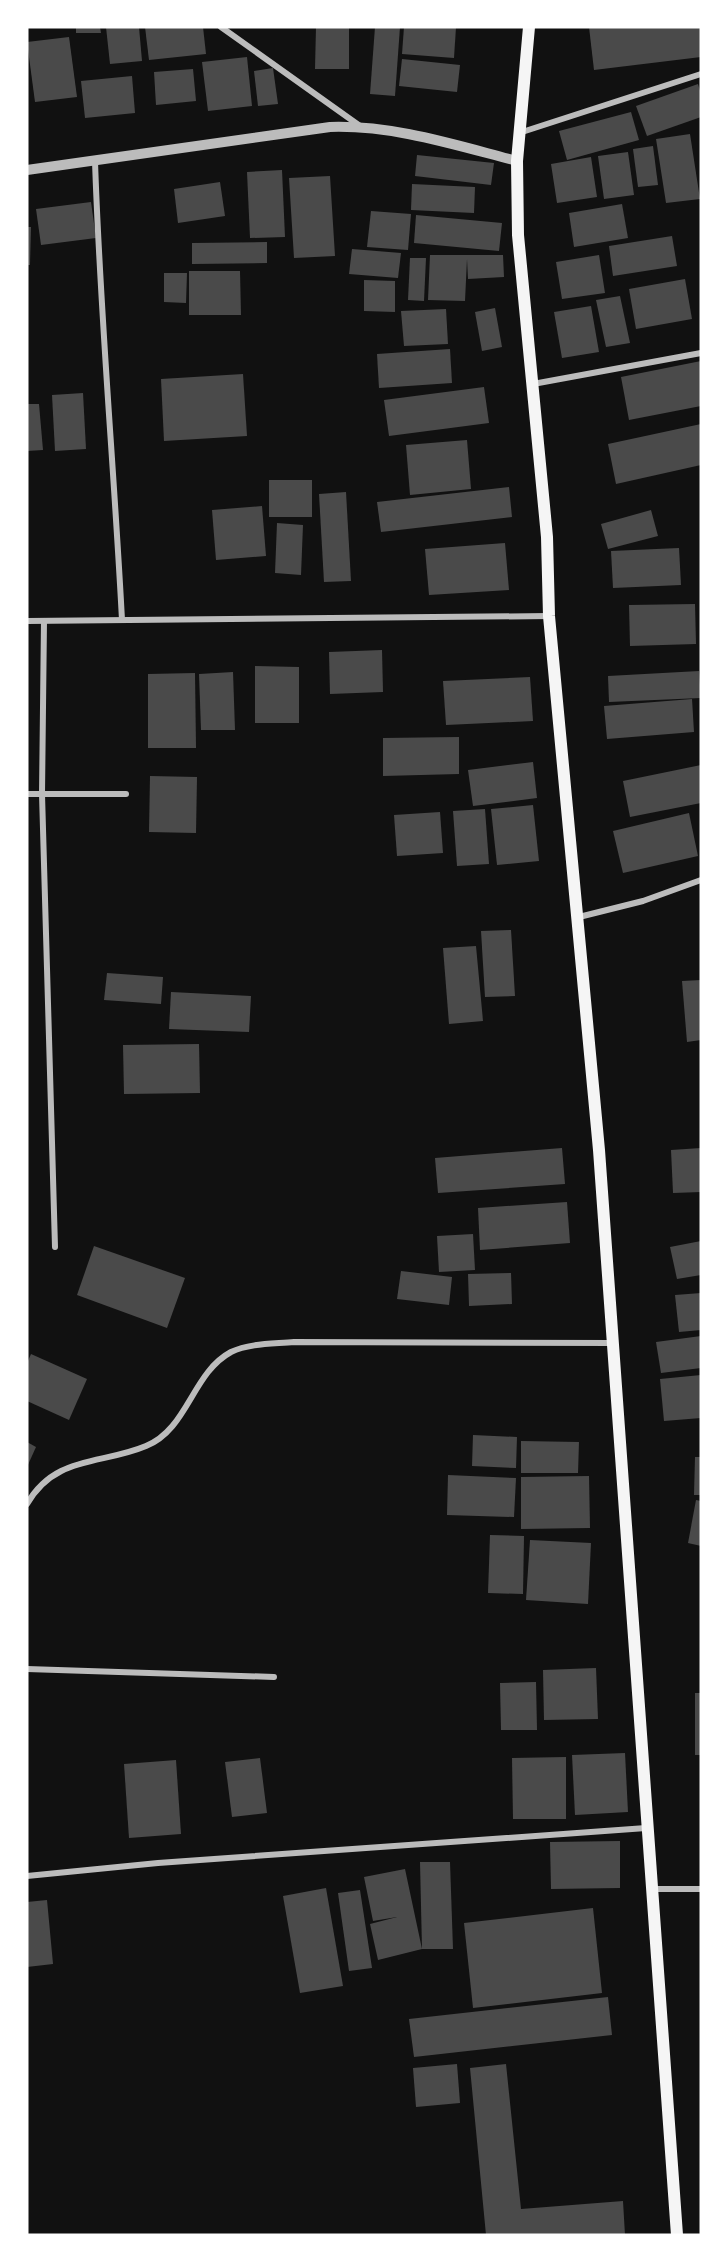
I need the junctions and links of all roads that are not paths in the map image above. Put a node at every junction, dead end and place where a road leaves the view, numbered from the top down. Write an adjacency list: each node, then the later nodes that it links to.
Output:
1 (221, 27): 4 (street)
2 (529, 27): 5 (main road)
3 (701, 74): 5 (street)
4 (360, 126): 6 (street); 7 (street)
5 (519, 133): 7 (main road)
6 (95, 161): 8 (street); 12 (street)
7 (517, 161): 10 (main road)
8 (27, 170)
9 (701, 352): 10 (street)
10 (533, 384): 11 (main road)
11 (549, 616): 12 (street); 19 (main road)
12 (122, 620): 14 (street)
13 (27, 621): 14 (street)
14 (45, 621): 16 (street)
15 (27, 794): 16 (street)
16 (42, 794): 17 (street); 20 (street)
17 (126, 794)
18 (701, 880): 19 (street)
19 (579, 917): 21 (main road)
20 (55, 1247)
21 (613, 1343): 22 (street); 25 (main road)
22 (27, 1504)
23 (27, 1669): 24 (street)
24 (274, 1677)
25 (646, 1828): 26 (street); 27 (main road)
26 (27, 1876)
27 (653, 1889): 28 (street); 29 (main road)
28 (701, 1889)
29 (677, 2235)

